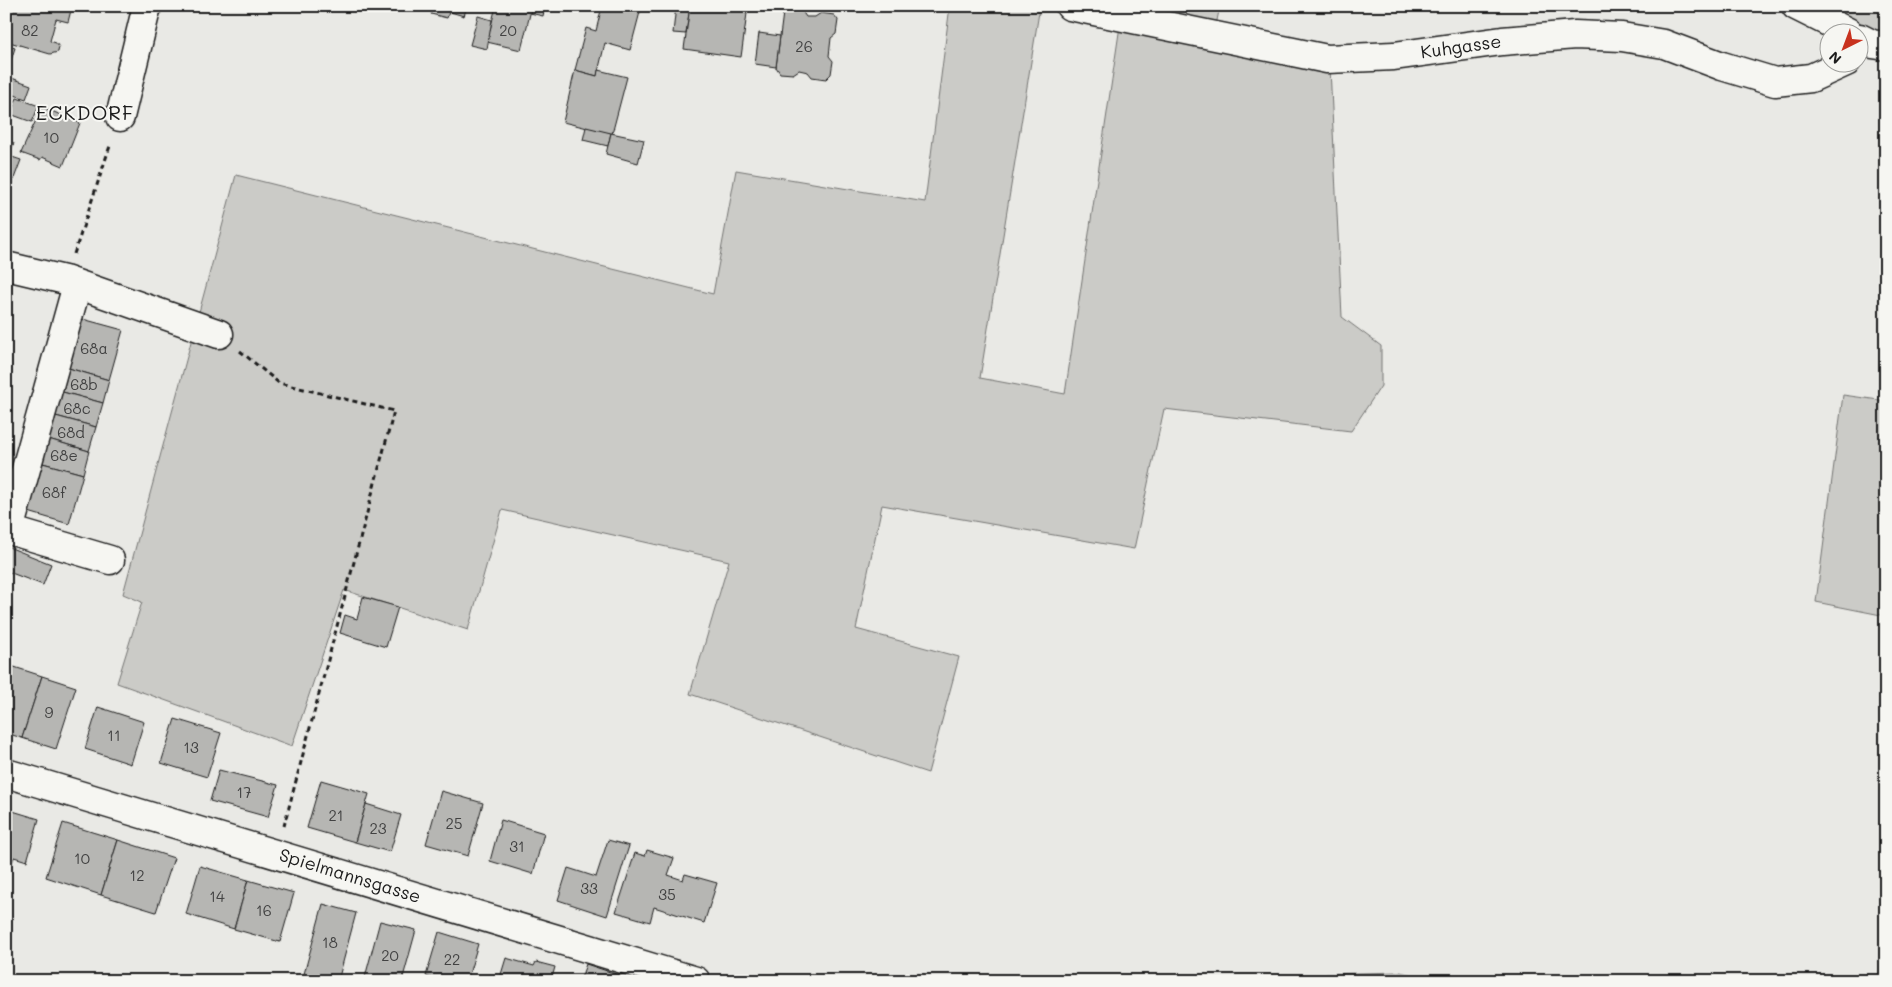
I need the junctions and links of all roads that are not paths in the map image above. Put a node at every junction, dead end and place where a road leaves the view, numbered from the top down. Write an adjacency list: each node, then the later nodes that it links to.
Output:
1 (148, 6): 6 (street)
2 (1070, 6): 5 (street, Kuhgasse)
3 (1796, 6): 4 (street)
4 (1826, 22)
5 (1825, 72)
6 (120, 116)
7 (6, 266): 8 (street)
8 (71, 282): 9 (street); 10 (street)
9 (219, 334)
10 (110, 560)
11 (6, 773): 12 (street, Spielmannsgasse)
12 (695, 981)

